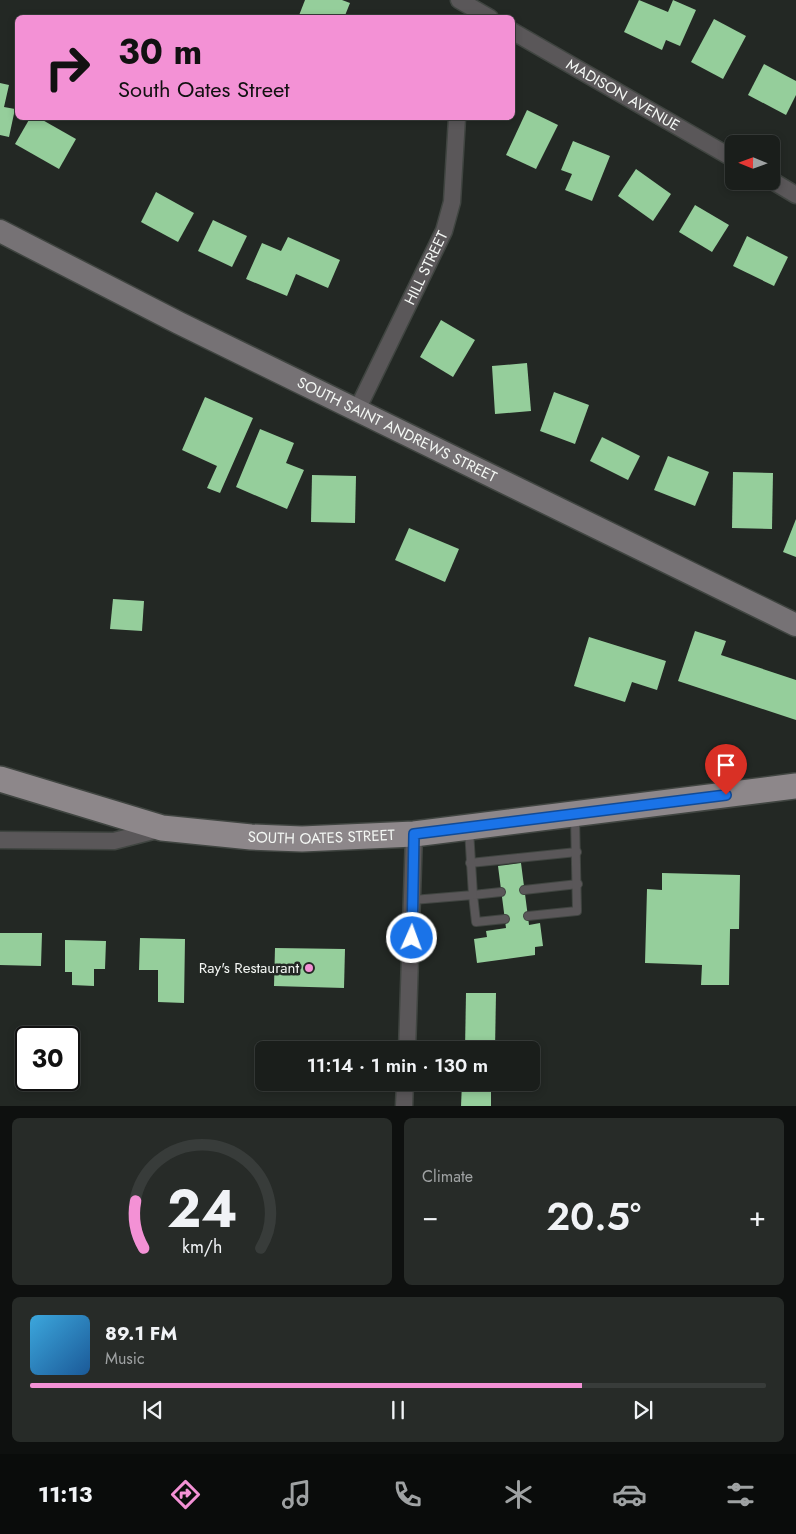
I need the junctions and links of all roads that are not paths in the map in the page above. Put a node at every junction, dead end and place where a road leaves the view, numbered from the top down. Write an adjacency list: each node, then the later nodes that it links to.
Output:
1 (459, 0): 2 (street); 3 (street)
2 (458, 15)
3 (485, 15)
4 (515, 33): 6 (street, MADISON AVENUE)
5 (457, 120): 10 (street, HILL STREET)
6 (725, 154)
7 (780, 185): 8 (street)
8 (796, 195)
9 (0, 231): 10 (street, SOUTH SAINT ANDREWS STREET)
10 (357, 410): 11 (street, SOUTH SAINT ANDREWS STREET)
11 (796, 625)
12 (0, 779): 16 (main road, SOUTH OATES STREET)
13 (796, 786): 14 (main road, SOUTH OATES STREET)
14 (575, 813): 15 (main road, SOUTH OATES STREET); 19 (lane)
15 (469, 826): 17 (main road, SOUTH OATES STREET); 20 (lane)
16 (162, 828): 17 (main road, SOUTH OATES STREET); 18 (street)
17 (414, 834): 25 (street)
18 (0, 840)
19 (577, 852): 20 (lane); 21 (lane)
20 (470, 863): 24 (lane)
21 (578, 884): 22 (lane); 26 (lane)
22 (524, 890)
23 (501, 892): 24 (lane)
24 (473, 895): 25 (lane); 27 (lane)
25 (413, 900): 28 (street)
26 (528, 916)
27 (505, 919)
28 (407, 1041)
29 (405, 1091): 30 (street)
30 (404, 1106)

